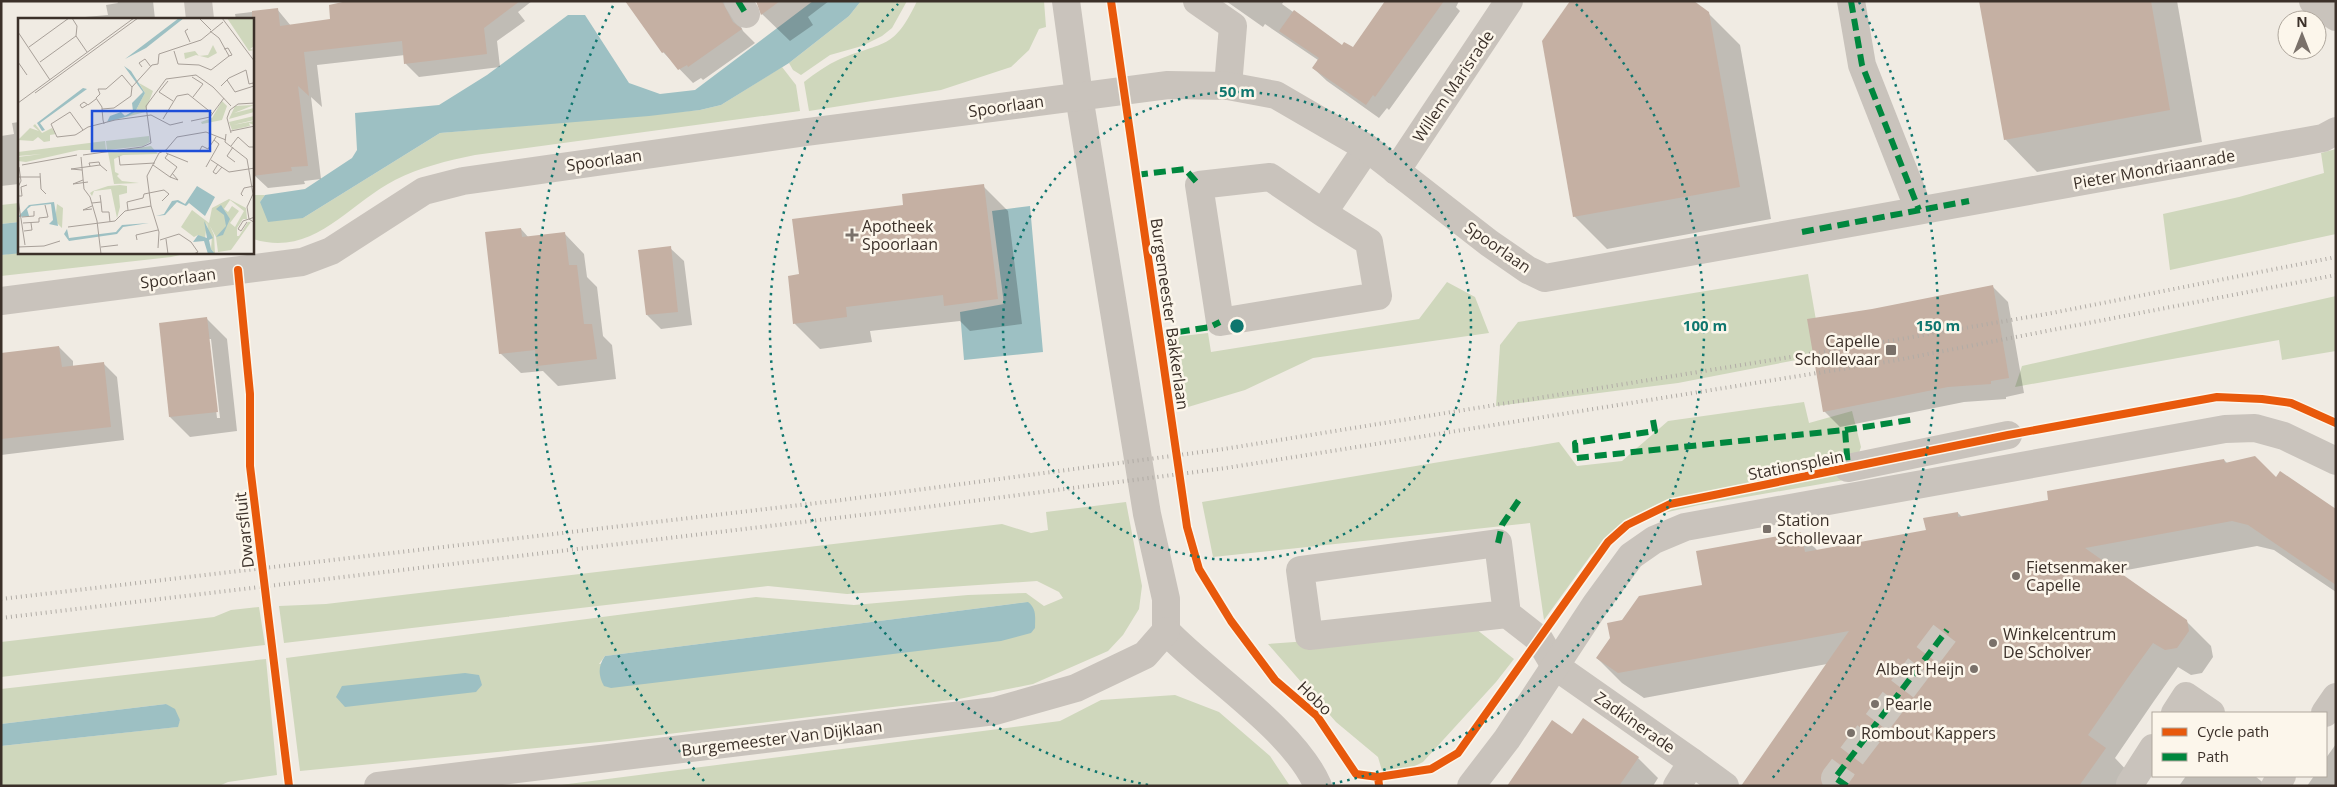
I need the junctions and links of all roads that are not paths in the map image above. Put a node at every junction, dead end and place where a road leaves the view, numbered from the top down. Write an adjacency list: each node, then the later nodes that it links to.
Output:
1 (198, 1): 8 (street)
2 (1066, 1): 10 (street)
3 (1197, 1): 9 (street)
4 (1509, 1): 13 (street, Willem Marisrade)
5 (1851, 1): 14 (street)
6 (2313, 1): 7 (street)
7 (2336, 17)
8 (200, 18)
9 (1228, 86): 10 (street, Spoorlaan); 12 (street, Spoorlaan)
10 (1079, 96): 16 (street, Spoorlaan); 22 (street)
11 (2336, 130): 14 (street, Pieter Mondriaanrade)
12 (1366, 148): 13 (street, Spoorlaan); 15 (street)
13 (1396, 171): 14 (street, Spoorlaan)
14 (1919, 210)
15 (1323, 213): 15 (street)
16 (236, 261): 17 (street, Spoorlaan)
17 (1, 301)
18 (2008, 434): 20 (street, Stationsplein)
19 (2336, 461): 23 (street)
20 (1848, 468)
21 (1507, 614): 21 (street); 23 (street)
22 (1166, 631): 31 (street, Burgemeester Van Dijklaan); 32 (street)
23 (1555, 666): 29 (street, Zadkinerade); 33 (street)
24 (2336, 697): 27 (street)
25 (2176, 712): 26 (street)
26 (2210, 712)
27 (2326, 712)
28 (2152, 750): 30 (street)
29 (1692, 762): 34 (street, Zadkinerade); 35 (street)
30 (2130, 784)
31 (378, 786)
32 (1318, 786)
33 (1471, 786)
34 (1677, 786)
35 (1725, 786)

